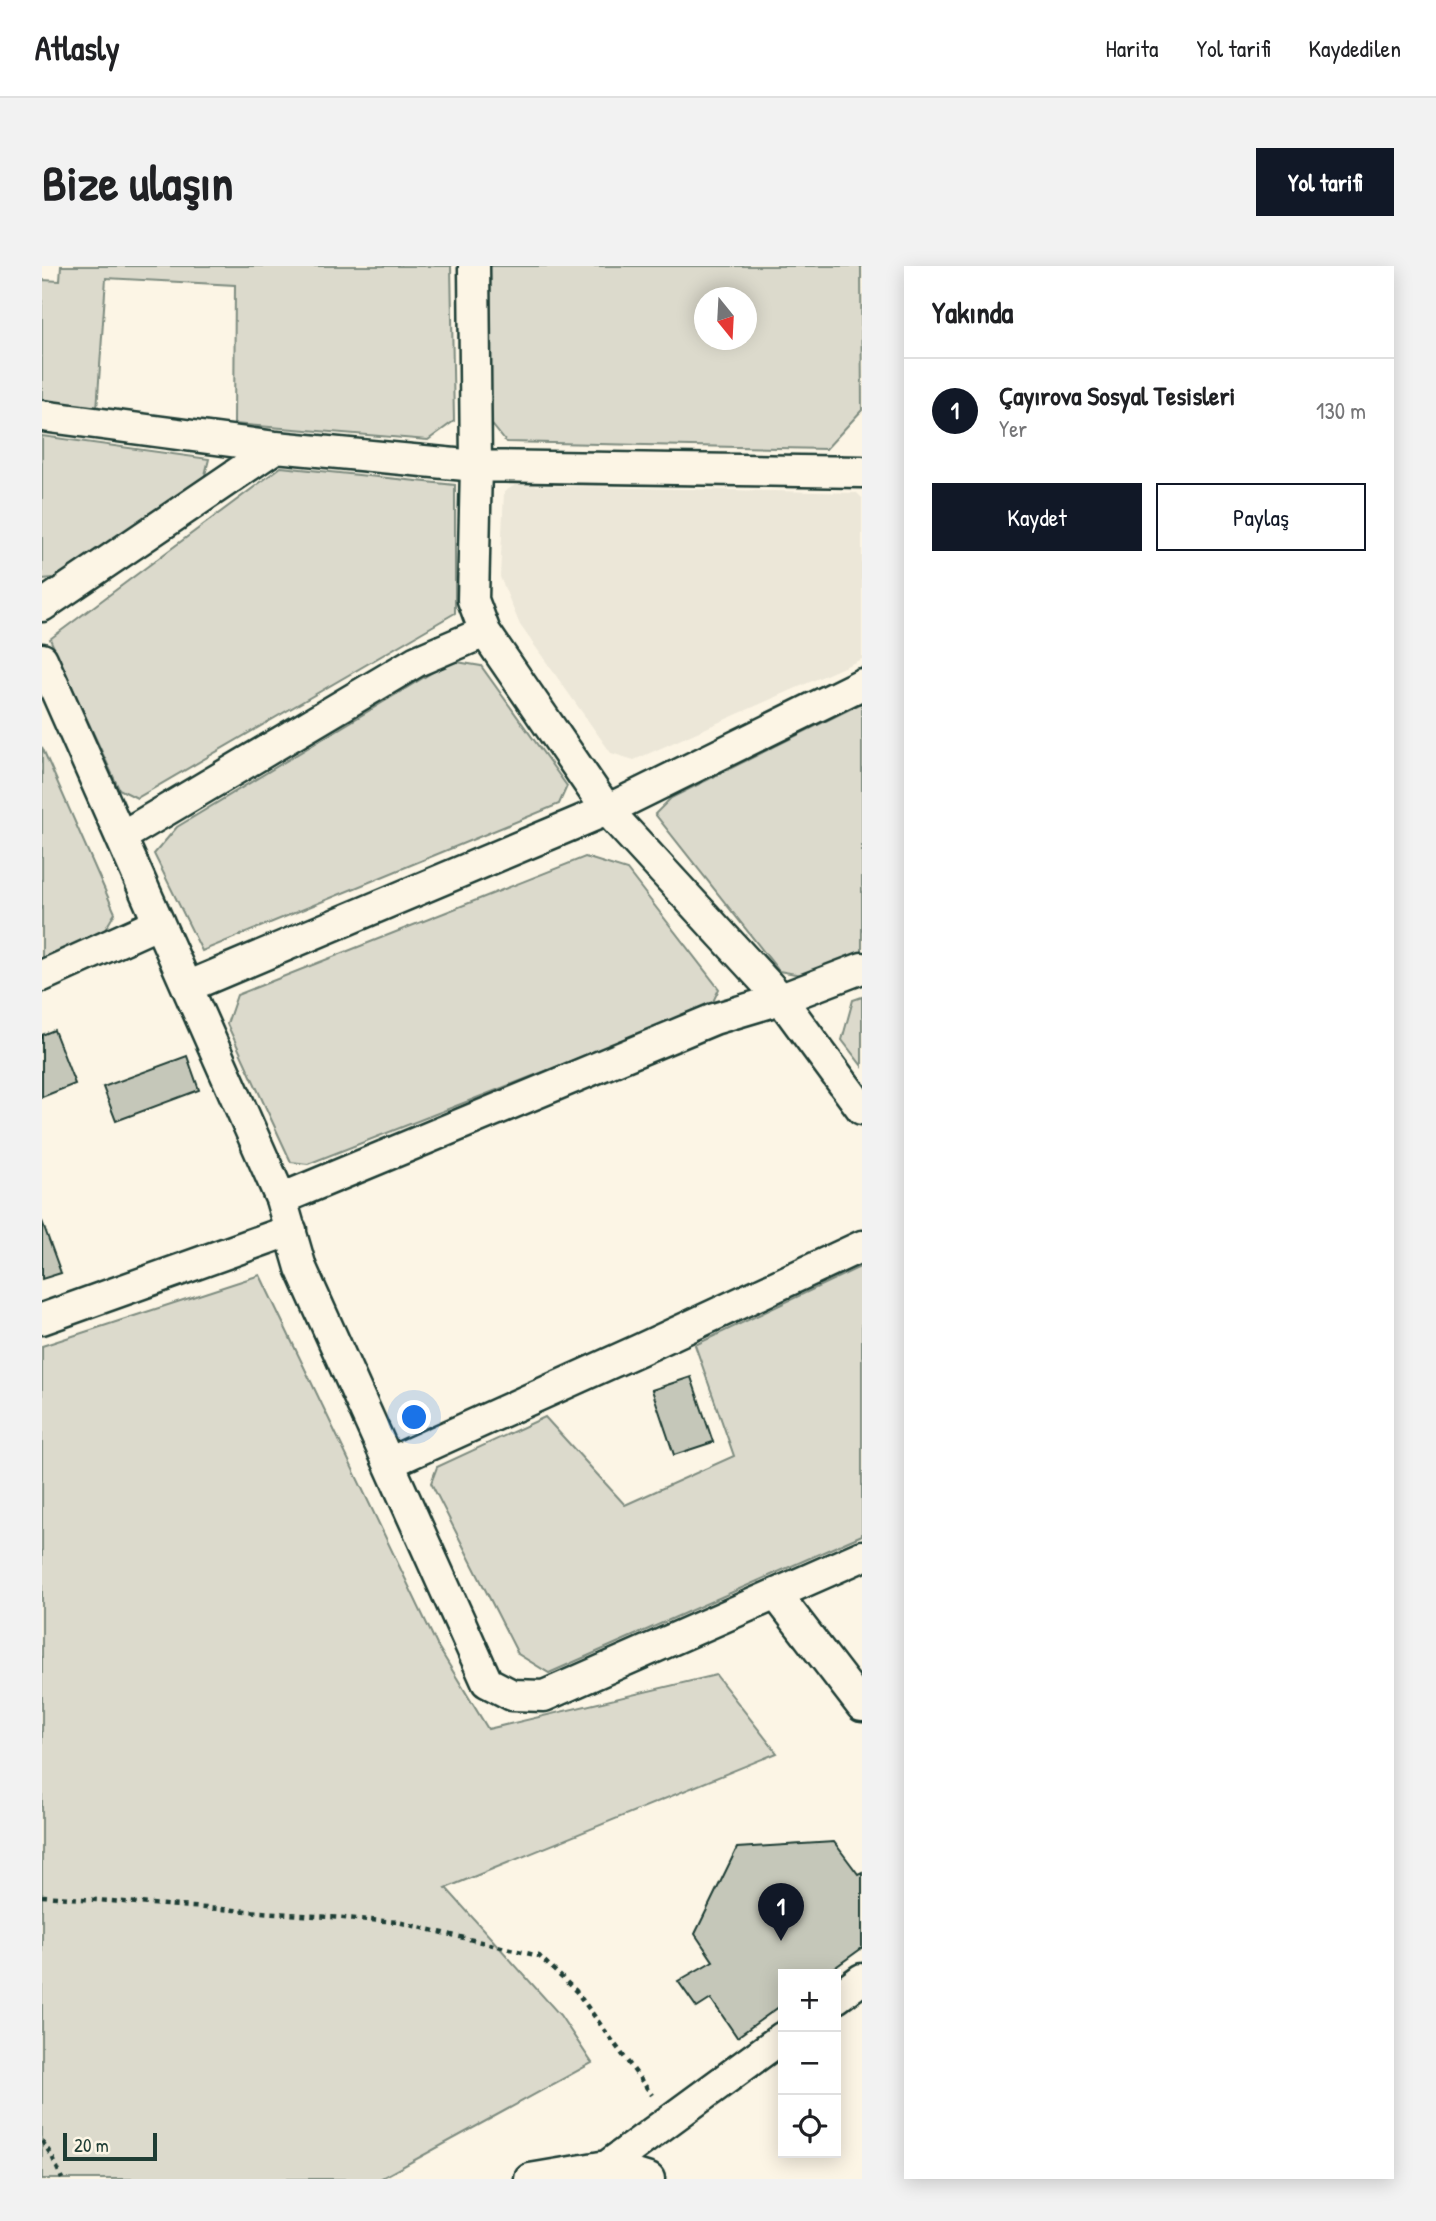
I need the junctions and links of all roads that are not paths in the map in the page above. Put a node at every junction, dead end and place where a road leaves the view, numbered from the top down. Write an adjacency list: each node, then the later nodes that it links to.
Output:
1 (474, 266): 4 (street)
2 (42, 416): 3 (street)
3 (276, 447): 4 (street); 6 (street)
4 (476, 466): 5 (street); 7 (street)
5 (862, 472)
6 (42, 606)
7 (485, 632): 11 (street); 12 (street)
8 (42, 659): 10 (street)
9 (862, 684): 11 (street)
10 (48, 688): 12 (street)
11 (607, 810): 16 (street); 17 (street)
12 (121, 837): 13 (street)
13 (159, 923): 15 (street); 16 (street)
14 (862, 968): 17 (street)
15 (42, 976)
16 (187, 987): 19 (street)
17 (781, 999): 18 (street); 19 (street)
18 (862, 1109)
19 (281, 1199): 20 (street)
20 (291, 1230): 22 (street); 23 (street)
21 (862, 1245): 23 (street)
22 (42, 1319)
23 (389, 1463): 25 (street)
24 (862, 1556): 25 (street)
25 (776, 1594): 26 (street)
26 (862, 1706)
27 (862, 1979): 28 (street)
28 (841, 1994)
29 (778, 2042): 30 (street)
30 (607, 2166): 31 (street); 32 (street)
31 (530, 2179)
32 (649, 2179)

